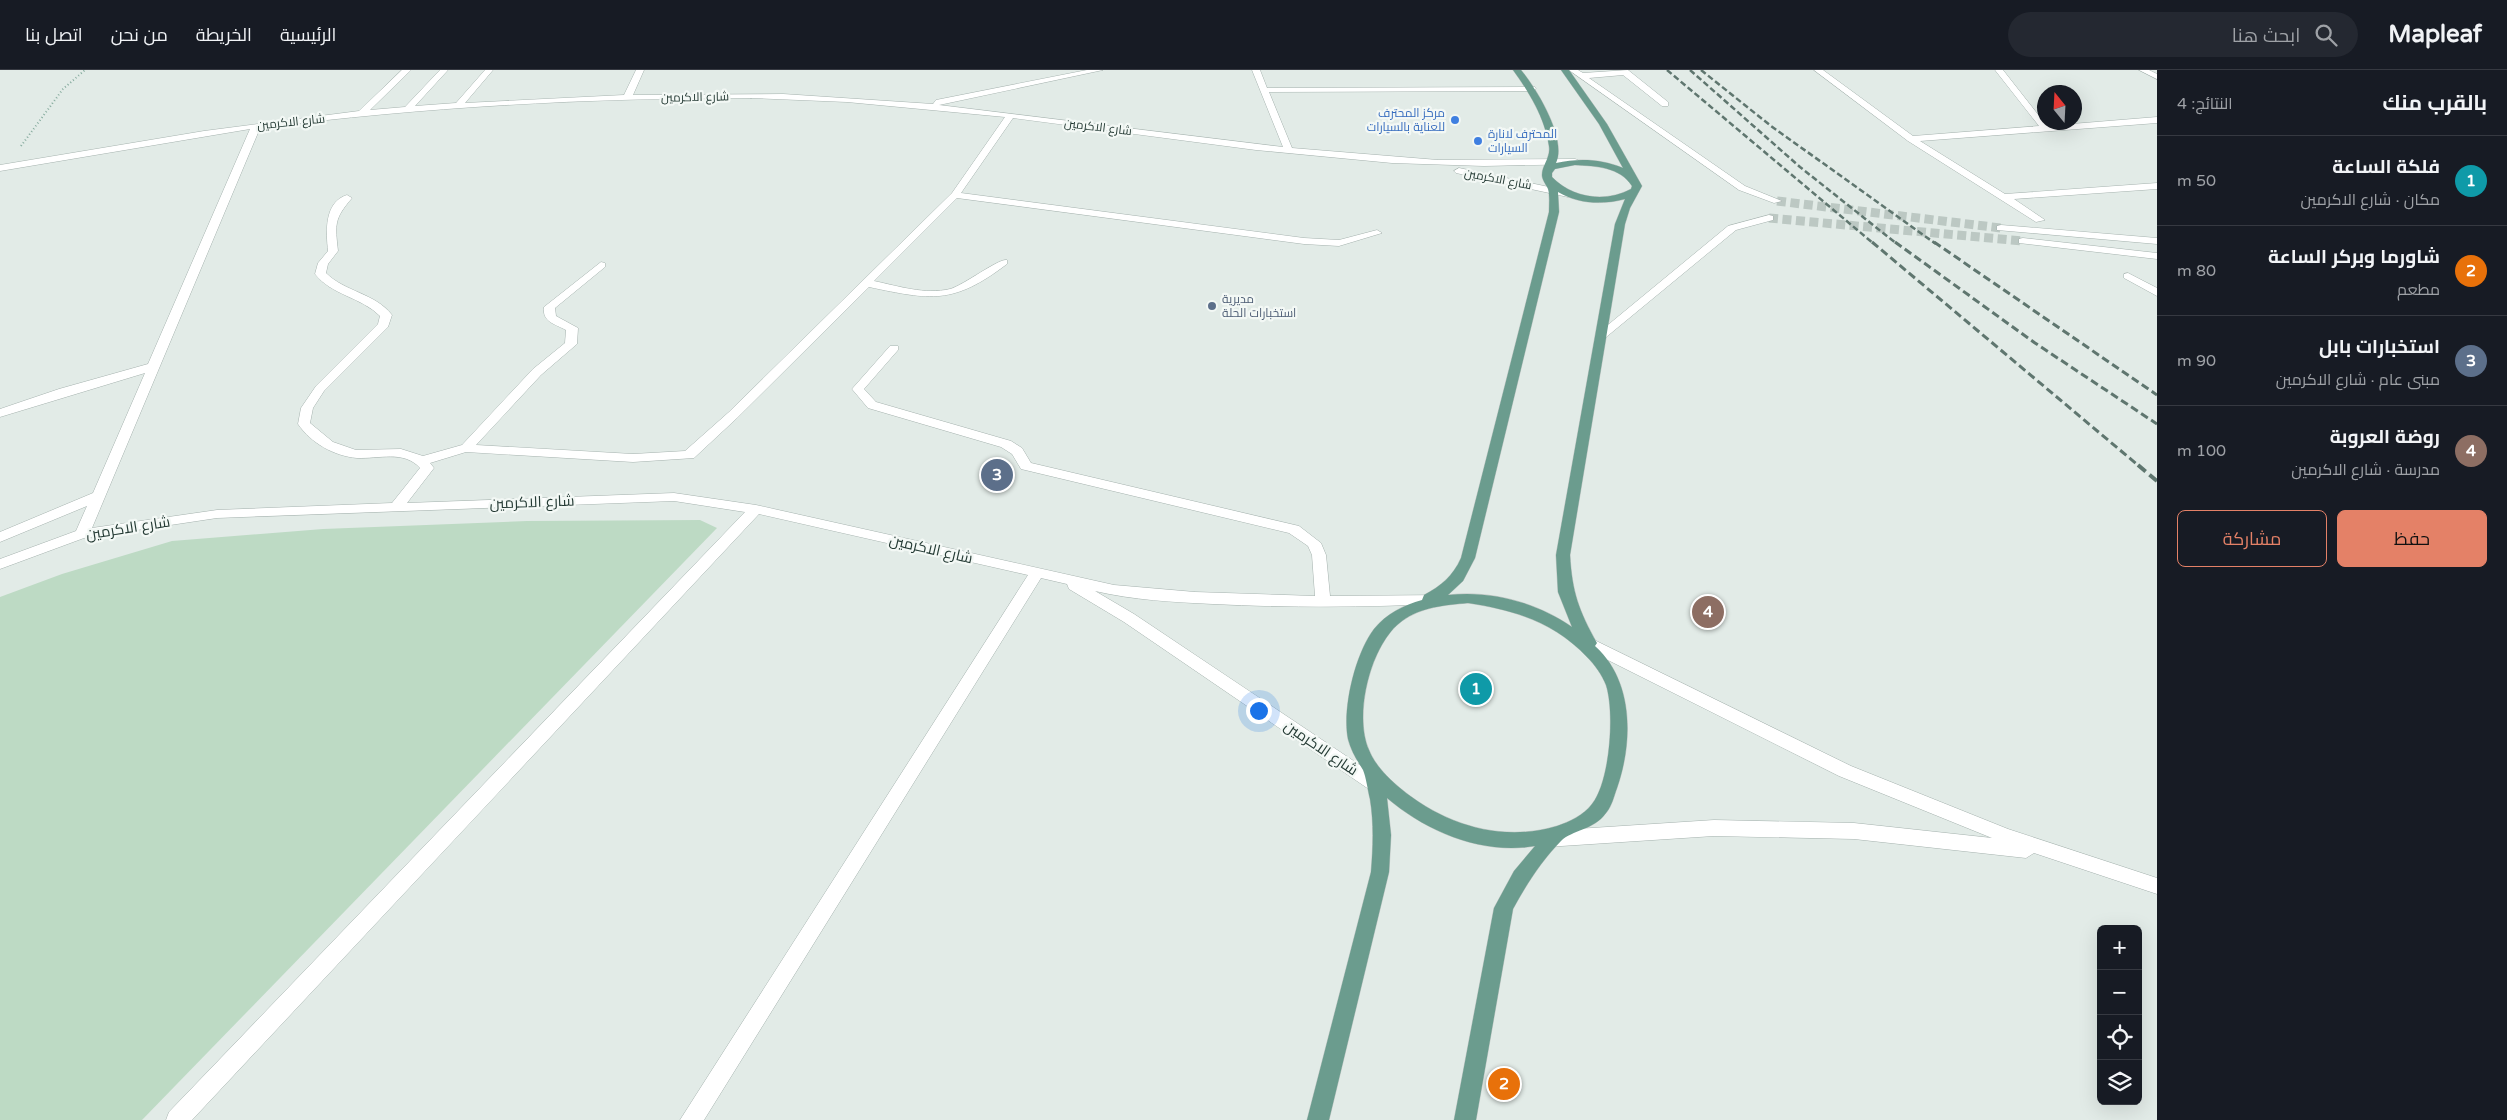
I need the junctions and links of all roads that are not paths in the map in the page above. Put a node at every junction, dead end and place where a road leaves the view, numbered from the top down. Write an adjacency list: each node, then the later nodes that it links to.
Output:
1 (407, 70): 22 (street)
2 (444, 70): 21 (street)
3 (489, 70): 20 (street)
4 (640, 70): 17 (street)
5 (1099, 70): 19 (street)
6 (1256, 70): 16 (street)
7 (1517, 70): 15 (main road)
8 (1565, 70): 34 (main road)
9 (1572, 70): 13 (street)
10 (1818, 70): 29 (street)
11 (1999, 70): 24 (street)
12 (2143, 70): 14 (street)
13 (1582, 76): 18 (street); 41 (street)
14 (2157, 77)
15 (1532, 88): 16 (street); 33 (main road)
16 (1264, 90): 30 (street)
17 (628, 98): 19 (street, شارع الاكرمين); 20 (street, شارع الاكرمين)
18 (1665, 104)
19 (925, 105): 23 (street, شارع الاكرمين)
20 (458, 106): 21 (street, شارع الاكرمين)
21 (408, 109): 22 (street, شارع الاكرمين)
22 (361, 114): 26 (street, شارع الاكرمين)
23 (1010, 116): 30 (street, شارع الاكرمين); 37 (street)
24 (2037, 119)
25 (2157, 120): 27 (street)
26 (256, 126): 32 (street, شارع الاكرمين); 56 (street)
27 (2082, 127)
28 (2046, 130): 29 (street)
29 (1911, 139): 39 (street)
30 (1288, 149): 31 (street, شارع الاكرمين)
31 (1390, 160): 33 (street, شارع الاكرمين); 36 (street, شارع الاكرمين)
32 (3, 167)
33 (1548, 171): 34 (main road); 36 (main road); 38 (main road)
34 (1635, 186): 38 (main road); 54 (main road)
35 (2157, 186): 39 (street)
36 (1554, 190): 38 (street, شارع الاكرمين); 69 (main road)
37 (955, 194): 45 (street); 52 (street)
38 (1576, 196)
39 (2003, 197): 43 (street)
40 (347, 198): 59 (street)
41 (1777, 201)
42 (1769, 218): 54 (street)
43 (2040, 220)
44 (2001, 228): 47 (street)
45 (1377, 233)
46 (2023, 241): 48 (street)
47 (2157, 241)
48 (2157, 256)
49 (1003, 262): 52 (street)
50 (601, 265): 58 (street)
51 (2128, 276): 53 (street)
52 (866, 283): 58 (street)
53 (2157, 292)
54 (1601, 336): 72 (main road)
55 (894, 348): 70 (street)
56 (152, 367): 57 (street); 60 (street)
57 (0, 414)
58 (466, 448): 59 (street)
59 (423, 461): 61 (street)
60 (98, 496): 63 (street); 64 (street)
61 (397, 506): 62 (street, شارع الاكرمين); 63 (street, شارع الاكرمين)
62 (756, 509): 66 (street, شارع الاكرمين); 79 (street)
63 (82, 534): 65 (street, شارع الاكرمين)
64 (0, 537)
65 (0, 564)
66 (1036, 574): 67 (street, شارع الاكرمين); 80 (street)
67 (1062, 578): 70 (street, شارع الاكرمين); 74 (street, شارع الاكرمين)
68 (1468, 598): 69 (street, شارع الاكرمين); 71 (main road); 72 (main road)
69 (1428, 599): 70 (street, شارع الاكرمين); 71 (main road)
70 (1323, 602)
71 (1401, 613): 73 (main road)
72 (1583, 641): 76 (main road); 77 (street)
73 (1366, 759): 74 (main road); 75 (main road)
74 (1375, 784): 75 (street, شارع الاكرمين); 81 (main road)
75 (1404, 803): 76 (main road)
76 (1547, 838): 77 (street); 82 (main road)
77 (2064, 856): 78 (street)
78 (2157, 886)
79 (177, 1120)
80 (691, 1120)
81 (1318, 1120)
82 (1465, 1120)

